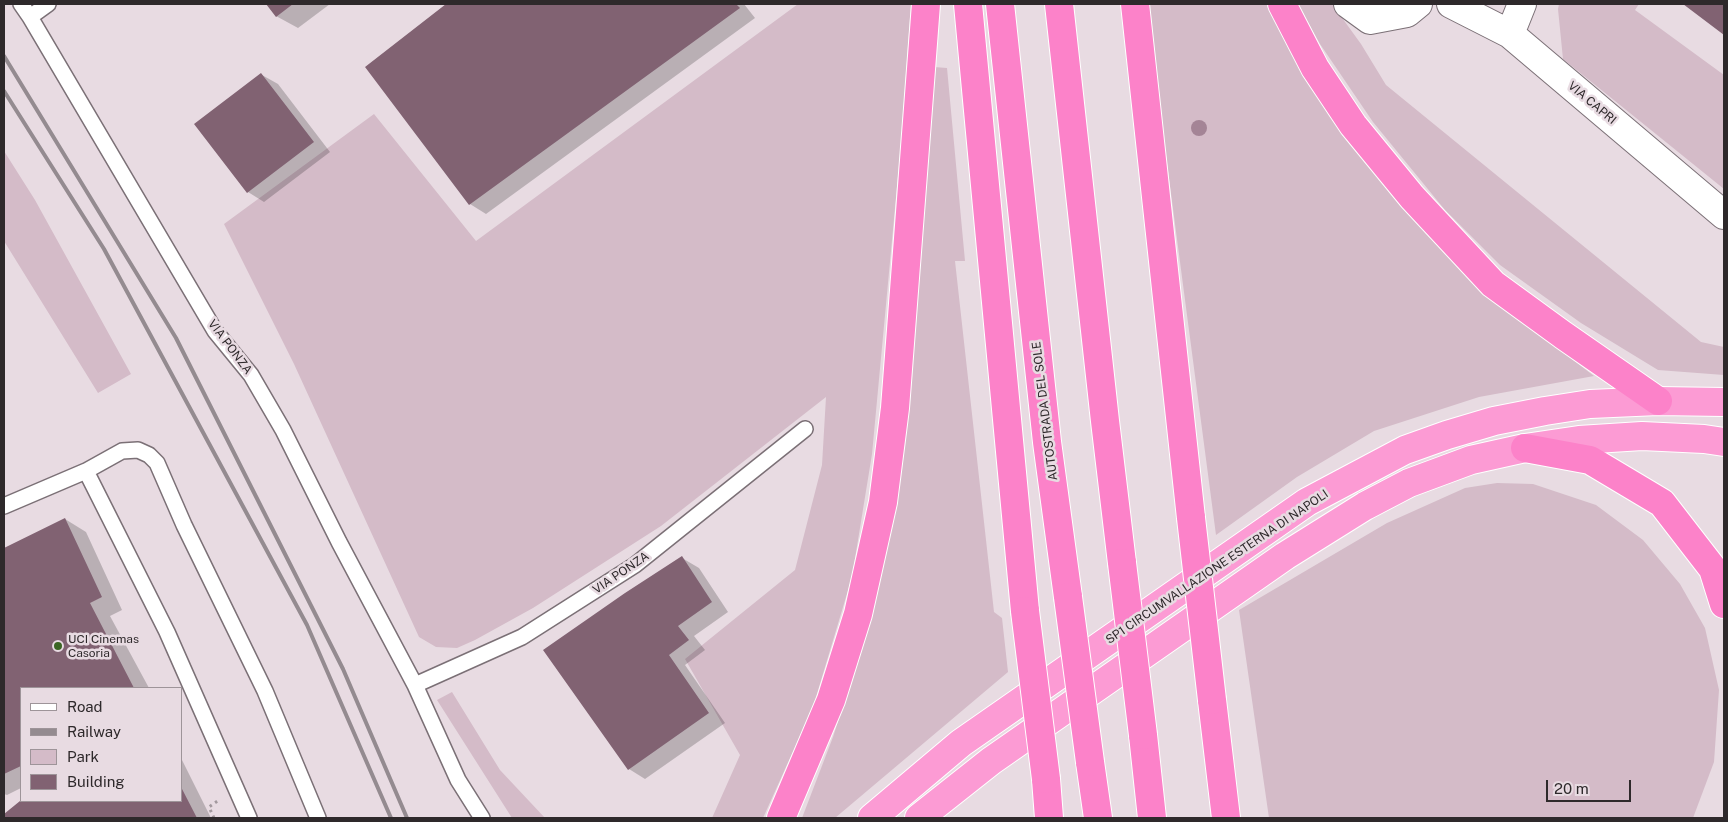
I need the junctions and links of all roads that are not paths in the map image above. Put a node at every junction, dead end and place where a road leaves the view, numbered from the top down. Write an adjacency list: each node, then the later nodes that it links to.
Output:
1 (21, 4): 13 (lane, VIA PONZA)
2 (48, 4): 13 (lane)
3 (926, 4): 28 (highway)
4 (968, 4): 31 (highway, bridge)
5 (1000, 4): 32 (highway, AUTOSTRADA DEL SOLE, bridge)
6 (1059, 4): 33 (highway, bridge)
7 (1135, 4): 34 (highway, bridge)
8 (1282, 4): 16 (highway)
9 (1348, 4): 10 (street)
10 (1418, 4)
11 (1451, 4): 14 (street, VIA CAPRI)
12 (1522, 4): 14 (street)
13 (30, 17): 24 (lane, VIA PONZA)
14 (1510, 34): 15 (street, VIA CAPRI)
15 (1724, 215)
16 (1658, 401): 17 (highway, SP1 CIRCUMVALLAZIONE ESTERNA DI NAPOLI); 29 (highway, SP1 CIRCUMVALLAZIONE ESTERNA DI NAPOLI)
17 (1724, 402)
18 (805, 429): 24 (lane, VIA PONZA)
19 (1724, 442): 20 (highway)
20 (1525, 448): 23 (highway); 30 (highway)
21 (86, 470): 22 (lane); 25 (lane); 26 (lane)
22 (4, 506)
23 (1724, 604)
24 (415, 684): 27 (lane, VIA PONZA)
25 (249, 818)
26 (318, 818)
27 (482, 818)
28 (781, 818)
29 (872, 818)
30 (919, 818)
31 (1049, 818)
32 (1098, 818)
33 (1152, 818)
34 (1226, 818)

